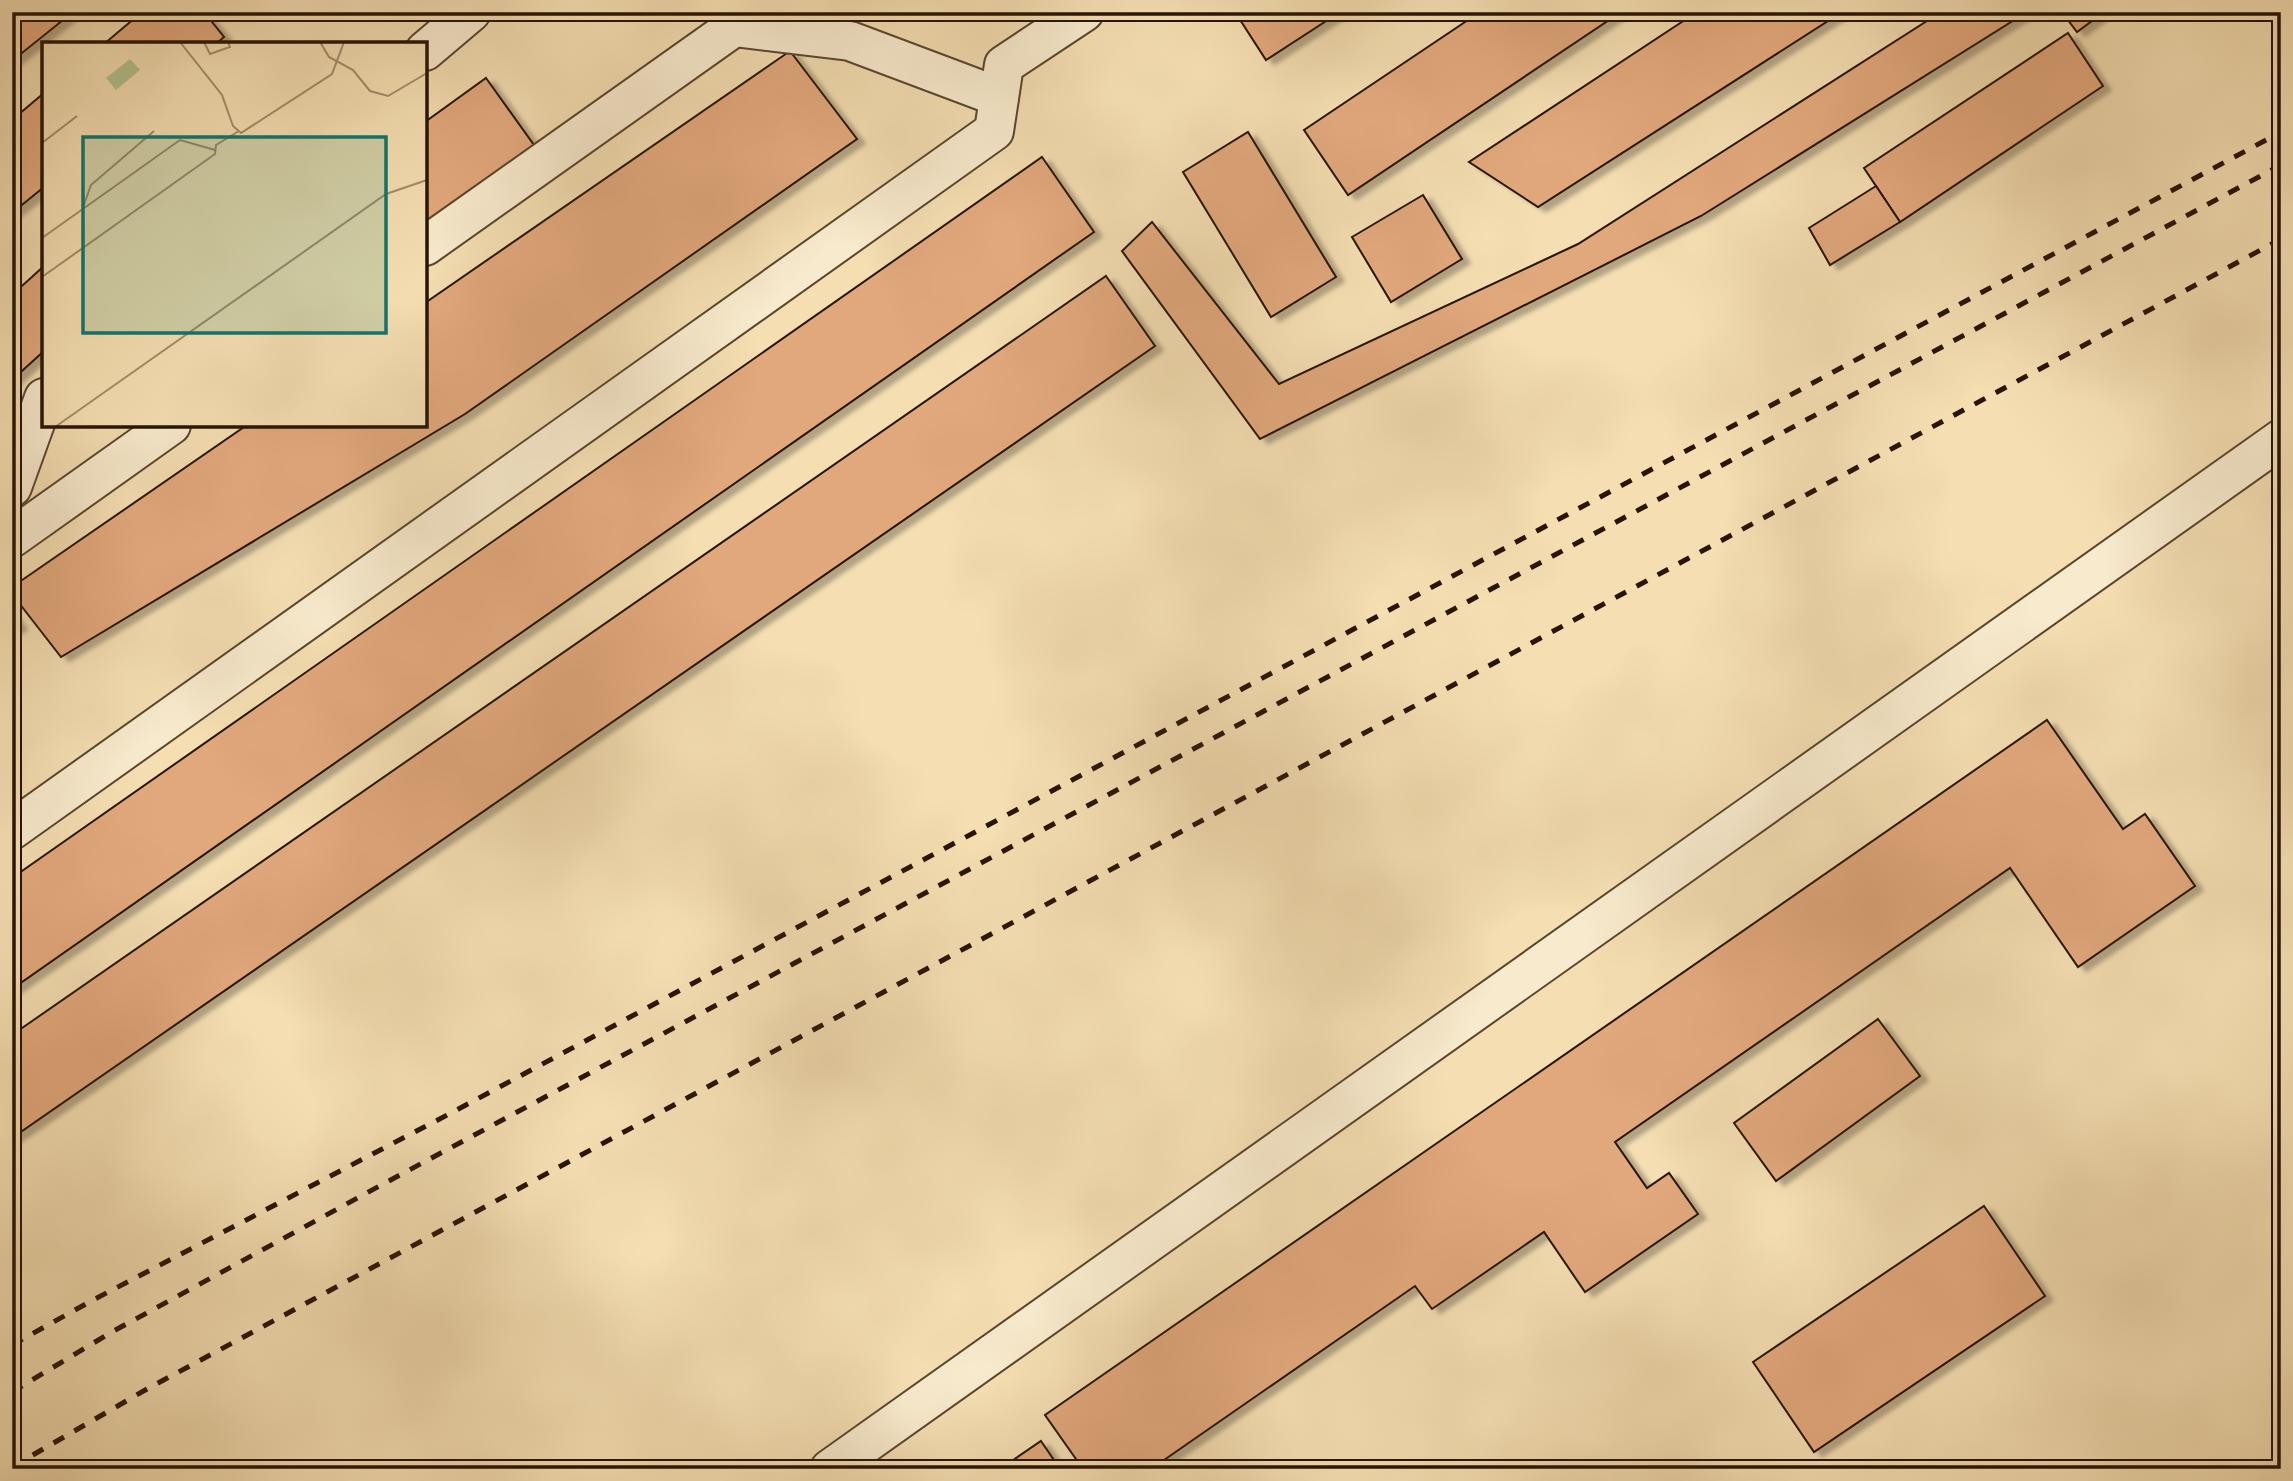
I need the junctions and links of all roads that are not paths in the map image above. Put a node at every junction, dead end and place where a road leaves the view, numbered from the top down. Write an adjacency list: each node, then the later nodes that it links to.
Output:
1 (471, 12): 3 (street)
2 (1084, 12): 4 (street)
3 (427, 49)
4 (999, 97): 5 (street); 11 (street)
5 (427, 245)
6 (42, 404): 9 (street)
7 (168, 427): 10 (street)
8 (2281, 439): 12 (street)
9 (12, 487)
10 (12, 538)
11 (12, 830)
12 (830, 1469)

